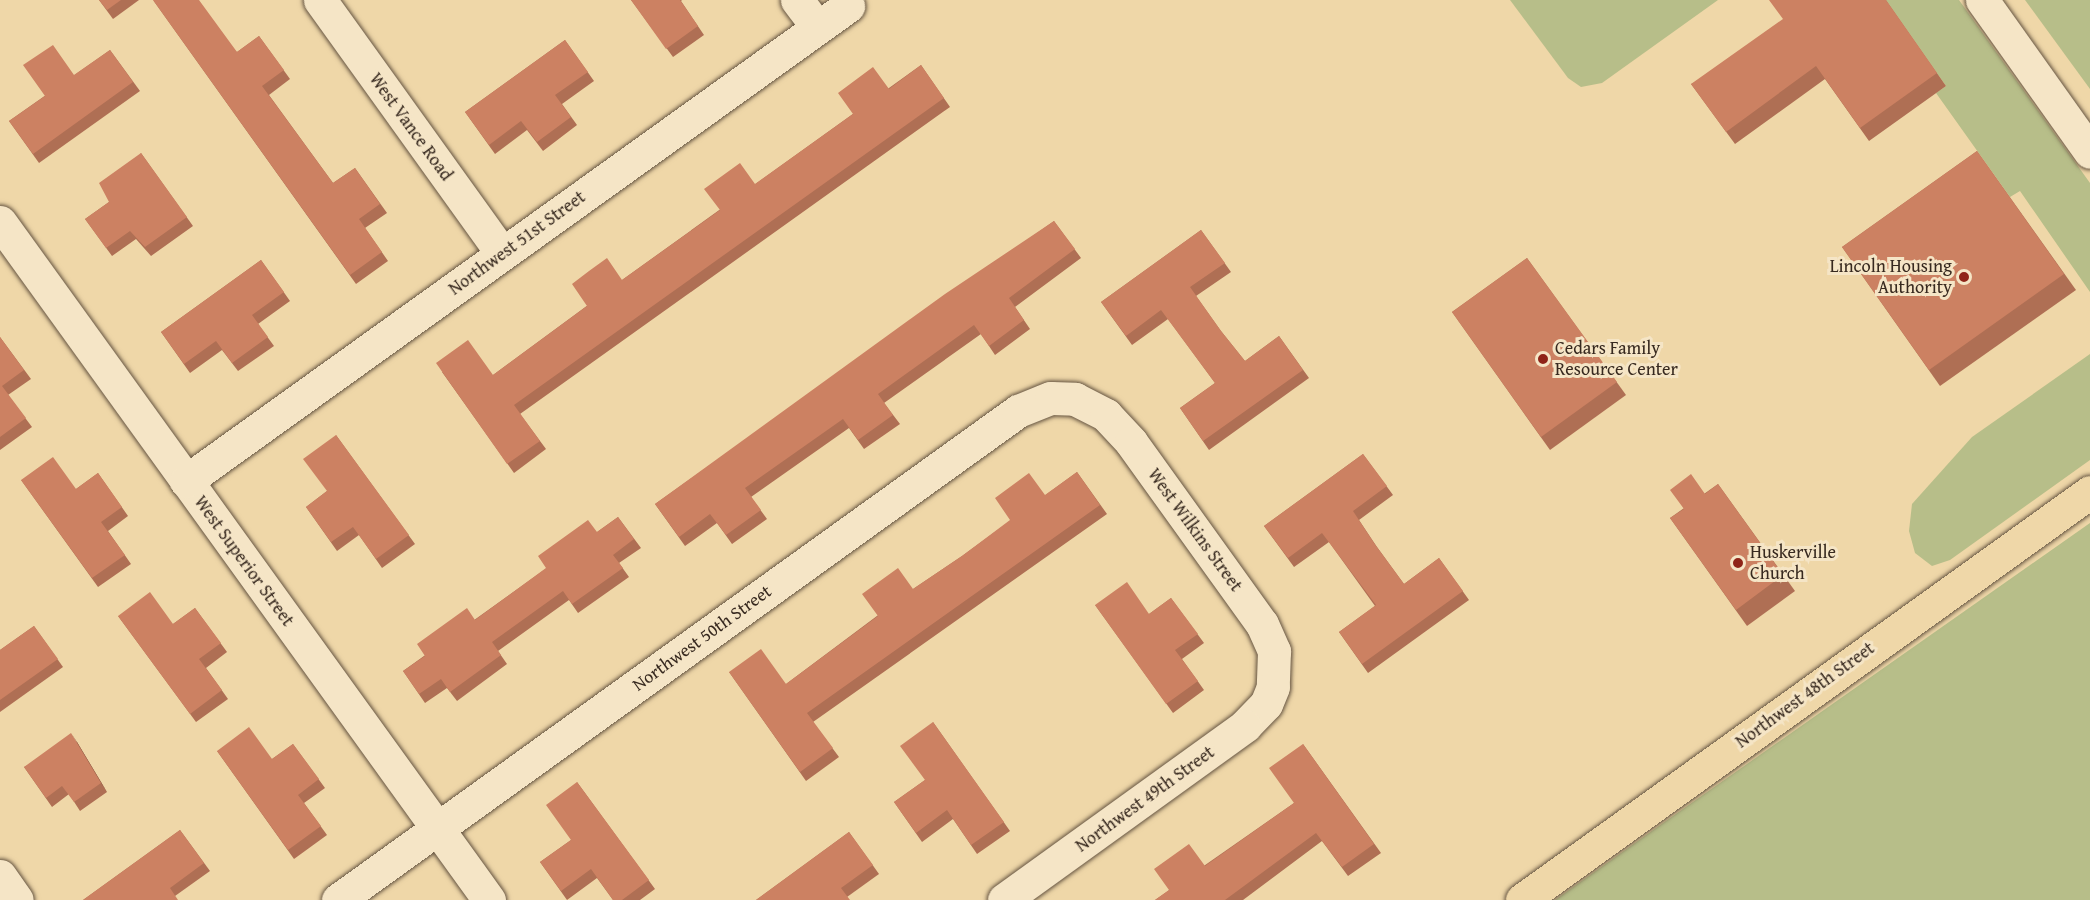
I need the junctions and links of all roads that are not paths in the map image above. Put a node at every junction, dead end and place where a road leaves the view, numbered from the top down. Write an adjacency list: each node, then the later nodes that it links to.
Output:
1 (320, 0): 8 (street, West Vance Road)
2 (797, 0): 5 (street)
3 (1982, 0): 6 (street)
4 (848, 6): 5 (street, Northwest 51st Street)
5 (817, 27): 8 (street, Northwest 51st Street)
6 (2090, 152)
7 (0, 222): 10 (street, West Superior Street)
8 (502, 253): 10 (street, Northwest 51st Street)
9 (1075, 399): 12 (street, West Wilkins Street); 13 (street, Northwest 50th Street)
10 (186, 481): 13 (street, West Superior Street)
11 (2090, 492): 19 (main road, Northwest 48th Street)
12 (1273, 687): 18 (street, Northwest 49th Street)
13 (438, 829): 16 (street, Northwest 50th Street); 17 (street, West Superior Street)
14 (0, 876): 15 (street)
15 (17, 900)
16 (338, 900)
17 (489, 900)
18 (1004, 900)
19 (1522, 900)

